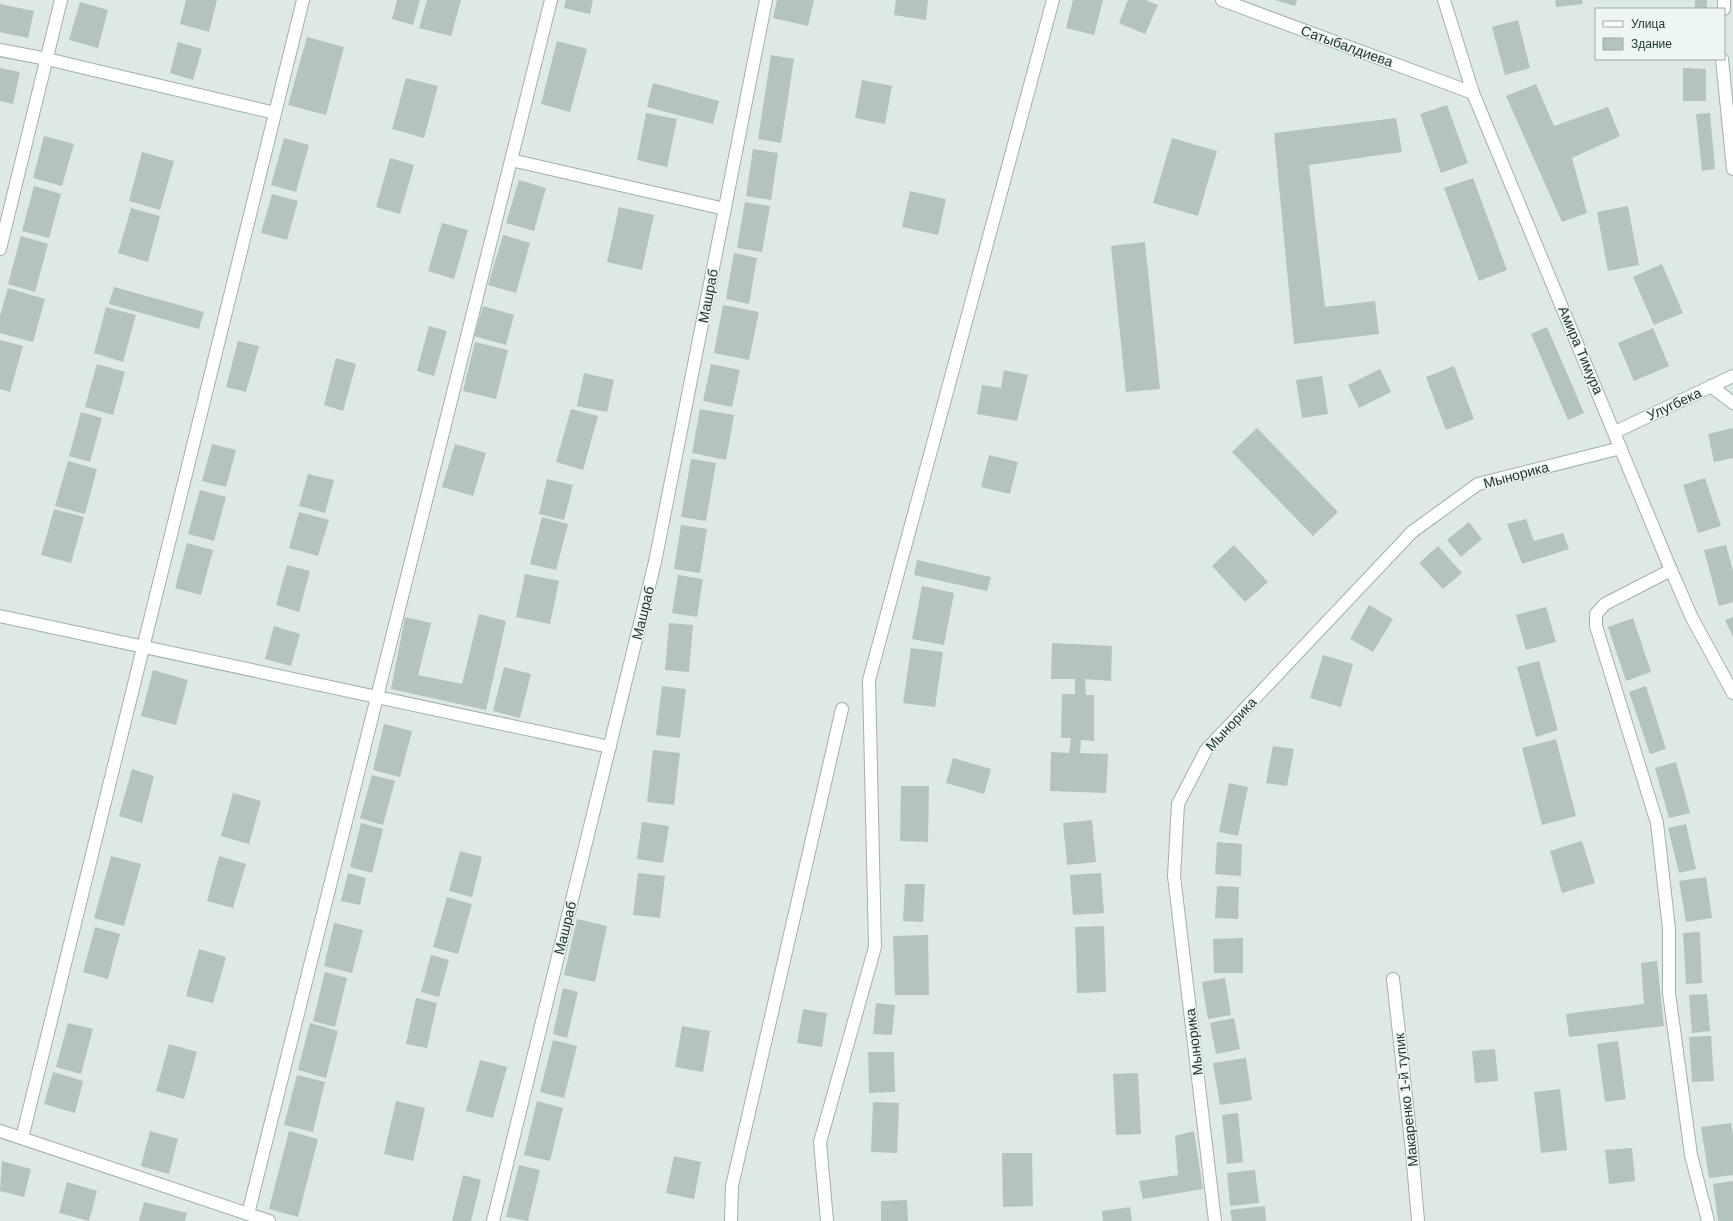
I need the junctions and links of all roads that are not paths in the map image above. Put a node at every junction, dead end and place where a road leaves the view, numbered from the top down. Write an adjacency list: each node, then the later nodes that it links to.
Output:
1 (61, 0): 9 (street)
2 (303, 0): 12 (street)
3 (551, 0): 13 (street)
4 (766, 0): 15 (street, Машраб)
5 (1053, 0): 36 (street)
6 (1222, 0): 11 (street, Сатыбалдиева)
7 (1444, 0): 11 (street, Амира Тимура)
8 (0, 50): 9 (street)
9 (47, 59): 12 (street); 16 (street)
10 (1722, 60): 14 (street)
11 (1473, 93): 20 (street, Амира Тимура)
12 (275, 114): 24 (street)
13 (511, 160): 15 (street); 26 (street)
14 (1733, 169)
15 (725, 209): 28 (street, Машраб)
16 (0, 249)
17 (1733, 376): 18 (street, Улугбека)
18 (1711, 386): 19 (street); 20 (street, Улугбека)
19 (1733, 403)
20 (1615, 432): 21 (street, Амира Тимура)
21 (1621, 448): 22 (street, Амира Тимура); 37 (street, Мынорика)
22 (1671, 570): 25 (street, Амира Тимура); 39 (street)
23 (0, 616): 24 (street)
24 (143, 646): 26 (street); 31 (street)
25 (1733, 693)
26 (377, 697): 28 (street); 32 (street)
27 (842, 710): 35 (street)
28 (610, 747): 34 (street, Машраб)
29 (1393, 979): 38 (street, Макаренко 1-й тупик)
30 (0, 1130): 31 (street)
31 (22, 1138): 32 (street)
32 (248, 1214): 33 (street)
33 (269, 1221)
34 (493, 1221)
35 (731, 1221)
36 (827, 1221)
37 (1215, 1221)
38 (1418, 1221)
39 (1708, 1221)

